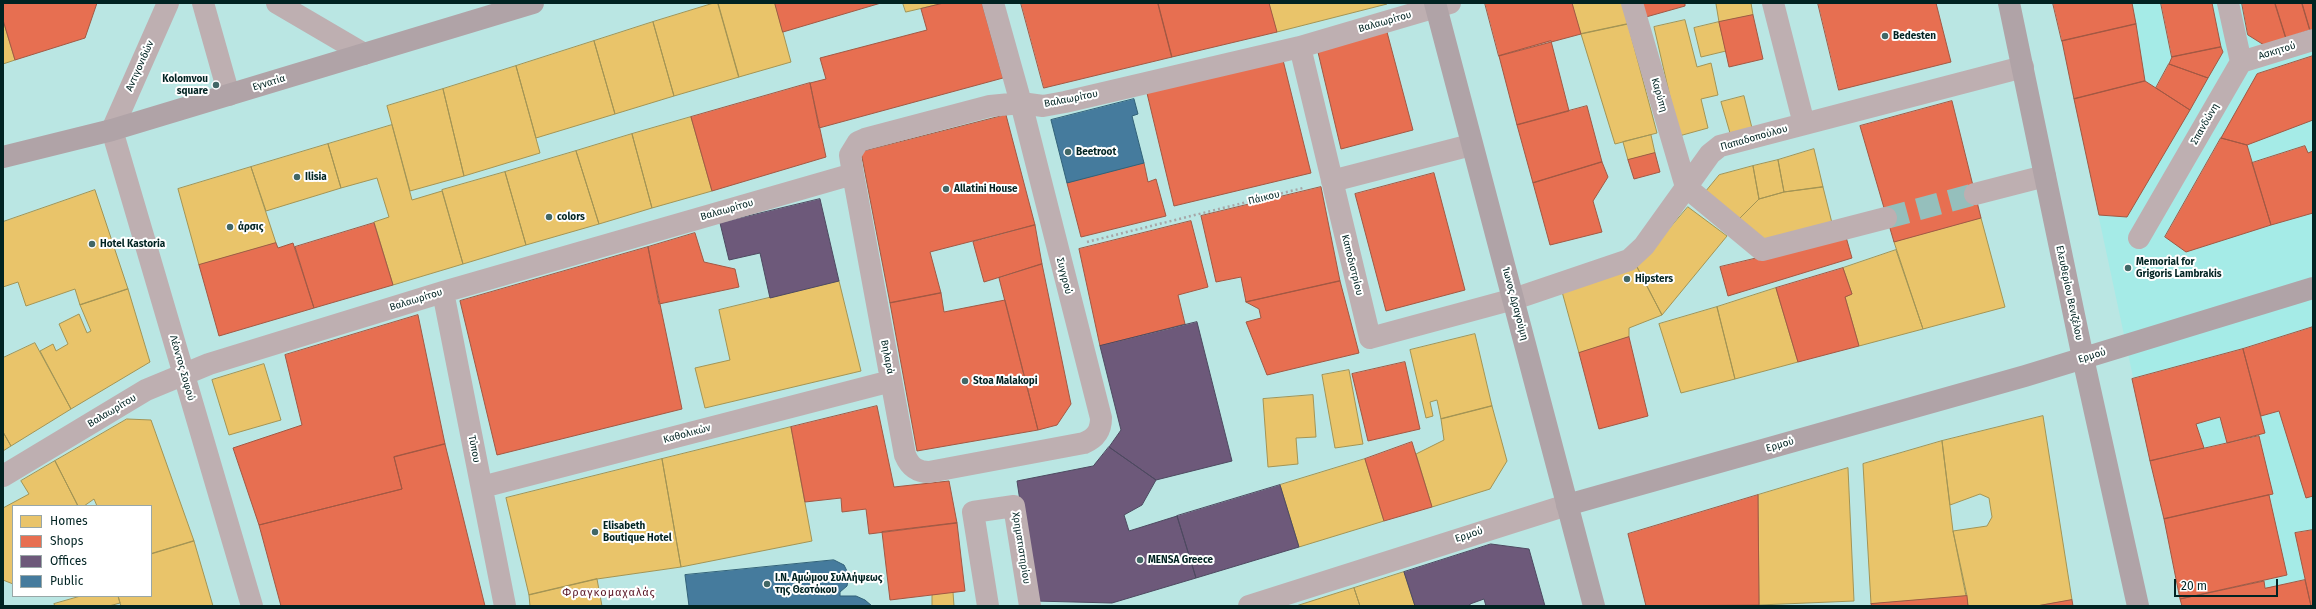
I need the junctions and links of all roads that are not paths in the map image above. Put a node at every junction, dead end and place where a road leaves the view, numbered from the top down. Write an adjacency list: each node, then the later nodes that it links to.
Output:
1 (168, 3): 19 (street, Αντιγονιδών)
2 (204, 3): 16 (street)
3 (277, 3): 13 (street)
4 (534, 3): 13 (main road, Εγνατία)
5 (993, 3): 17 (street, Συγγρού)
6 (1632, 3): 25 (street, Καρύπη)
7 (1773, 3): 18 (street)
8 (2009, 3): 15 (main road, Ελευθερίου Βενιζέλου)
9 (2228, 3): 14 (street)
10 (1440, 4): 12 (street, Βαλαωρίτου); 20 (main road, Ίωνος Δραγούμη)
11 (2313, 40): 14 (street, Ασκητού)
12 (1300, 47): 17 (street, Βαλαωρίτου); 24 (street, Καποδιστρίου)
13 (364, 54): 16 (main road, Εγνατία)
14 (2241, 62): 28 (street, Σπανδώνη)
15 (2023, 67): 18 (street, Παπαδοπούλου); 23 (main road, Ελευθερίου Βενιζέλου)
16 (229, 95): 19 (main road, Εγνατία)
17 (1021, 103): 22 (street, Βαλαωρίτου); 35 (street, Συγγρού)
18 (1804, 124): 25 (street, Παπαδοπούλου)
19 (112, 130): 21 (main road, Εγνατία); 33 (street, Λέοντος Σοφού)
20 (1471, 145): 24 (street); 31 (main road, Ίωνος Δραγούμη)
21 (3, 157)
22 (853, 174): 30 (street, Βαλαωρίτου); 34 (street, Βηλαρά)
23 (2045, 176): 26 (street); 32 (main road, Ελευθερίου Βενιζέλου)
24 (1332, 181): 31 (street, Καποδιστρίου)
25 (1686, 188): 27 (street); 31 (street, Παπαδοπούλου)
26 (1975, 194)
27 (1886, 218)
28 (2139, 238)
29 (2313, 288): 32 (main road, Ερμού)
30 (443, 292): 33 (street, Βαλαωρίτου); 37 (street, Τύπου)
31 (1514, 299): 38 (main road, Ίωνος Δραγούμη)
32 (2083, 358): 38 (main road, Ερμού); 45 (main road, Ελευθερίου Βενιζέλου)
33 (184, 374): 36 (street, Βαλαωρίτου); 39 (street, Λέοντος Σοφού)
34 (891, 381): 35 (street, Βηλαρά); 37 (street, Καθολικών)
35 (983, 462)
36 (3, 476)
37 (482, 487): 40 (street, Τύπου)
38 (1566, 505): 43 (street, Ερμού); 44 (main road, Ίωνος Δραγούμη)
39 (252, 606)
40 (505, 606)
41 (988, 606): 42 (street, Χρηματιστηρίου)
42 (1030, 606)
43 (1249, 606)
44 (1594, 606)
45 (2138, 606)

